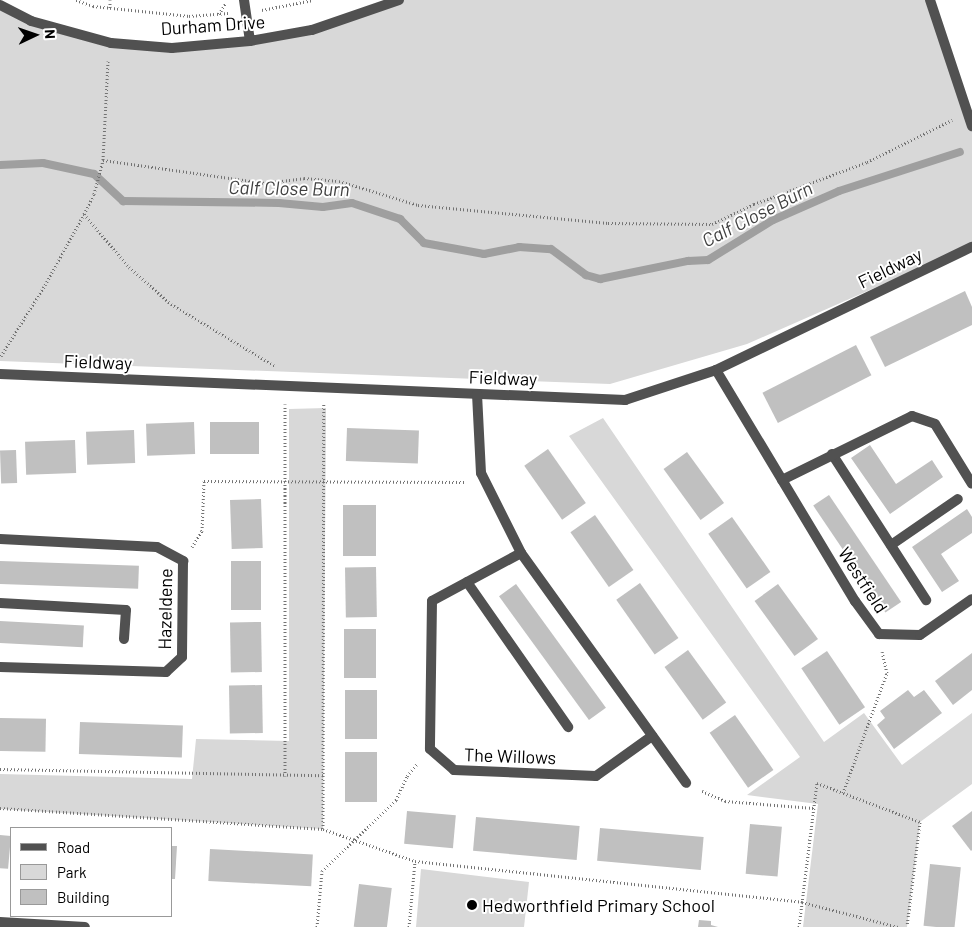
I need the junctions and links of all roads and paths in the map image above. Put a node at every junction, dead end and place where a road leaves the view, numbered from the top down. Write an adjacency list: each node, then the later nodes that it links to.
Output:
1 (76, 0): 8 (path)
2 (110, 0): 10 (path)
3 (228, 0): 12 (path)
4 (244, 0): 11 (street)
5 (313, 0): 11 (path)
6 (399, 0): 13 (street, Durham Drive)
7 (930, 0): 15 (street)
8 (82, 1): 10 (path)
9 (0, 5): 14 (street, Durham Drive)
10 (110, 8): 12 (path)
11 (246, 12): 12 (path); 13 (street)
12 (219, 14)
13 (250, 41): 14 (street, Durham Drive)
14 (111, 43): 17 (path)
15 (966, 114): 16 (street); 17 (path)
16 (972, 126)
17 (103, 160): 18 (path)
18 (84, 214): 20 (path); 23 (path)
19 (972, 246): 21 (street, Fieldway)
20 (0, 358)
21 (716, 370): 25 (street, Fieldway); 28 (street, Westfield)
22 (0, 374): 23 (street, Fieldway)
23 (285, 386): 24 (street, Fieldway); 29 (path)
24 (324, 387): 25 (street, Fieldway); 30 (path)
25 (477, 394): 27 (street)
26 (832, 454): 28 (street); 31 (street); 34 (street)
27 (481, 473): 30 (path); 35 (street)
28 (782, 480): 41 (street, Westfield)
29 (285, 482): 30 (path); 36 (path); 48 (path)
30 (323, 482): 49 (path)
31 (972, 484)
32 (958, 499): 34 (street)
33 (0, 539): 36 (street, Hazeldene)
34 (891, 545): 39 (street)
35 (521, 553): 37 (street); 45 (street)
36 (183, 561): 43 (street, Hazeldene)
37 (467, 582): 44 (street, The Willows); 46 (street)
38 (972, 599): 41 (street, Westfield)
39 (926, 600)
40 (0, 603): 42 (street)
41 (879, 634): 51 (path)
42 (124, 639)
43 (0, 668)
44 (568, 727)
45 (652, 736): 46 (street, The Willows); 50 (street)
46 (430, 749): 55 (path)
47 (0, 769): 48 (path)
48 (285, 776): 49 (path)
49 (323, 776): 54 (path)
50 (686, 783): 53 (path)
51 (843, 793): 53 (path); 64 (path)
52 (0, 808): 54 (path)
53 (814, 808): 57 (path)
54 (323, 828): 55 (path)
55 (355, 840): 56 (path); 60 (path)
56 (415, 862): 57 (path); 61 (path)
57 (802, 902): 62 (path); 63 (path)
58 (0, 922): 59 (street)
59 (85, 927)
60 (317, 927)
61 (409, 927)
62 (799, 927)
63 (898, 927)
64 (907, 927)

